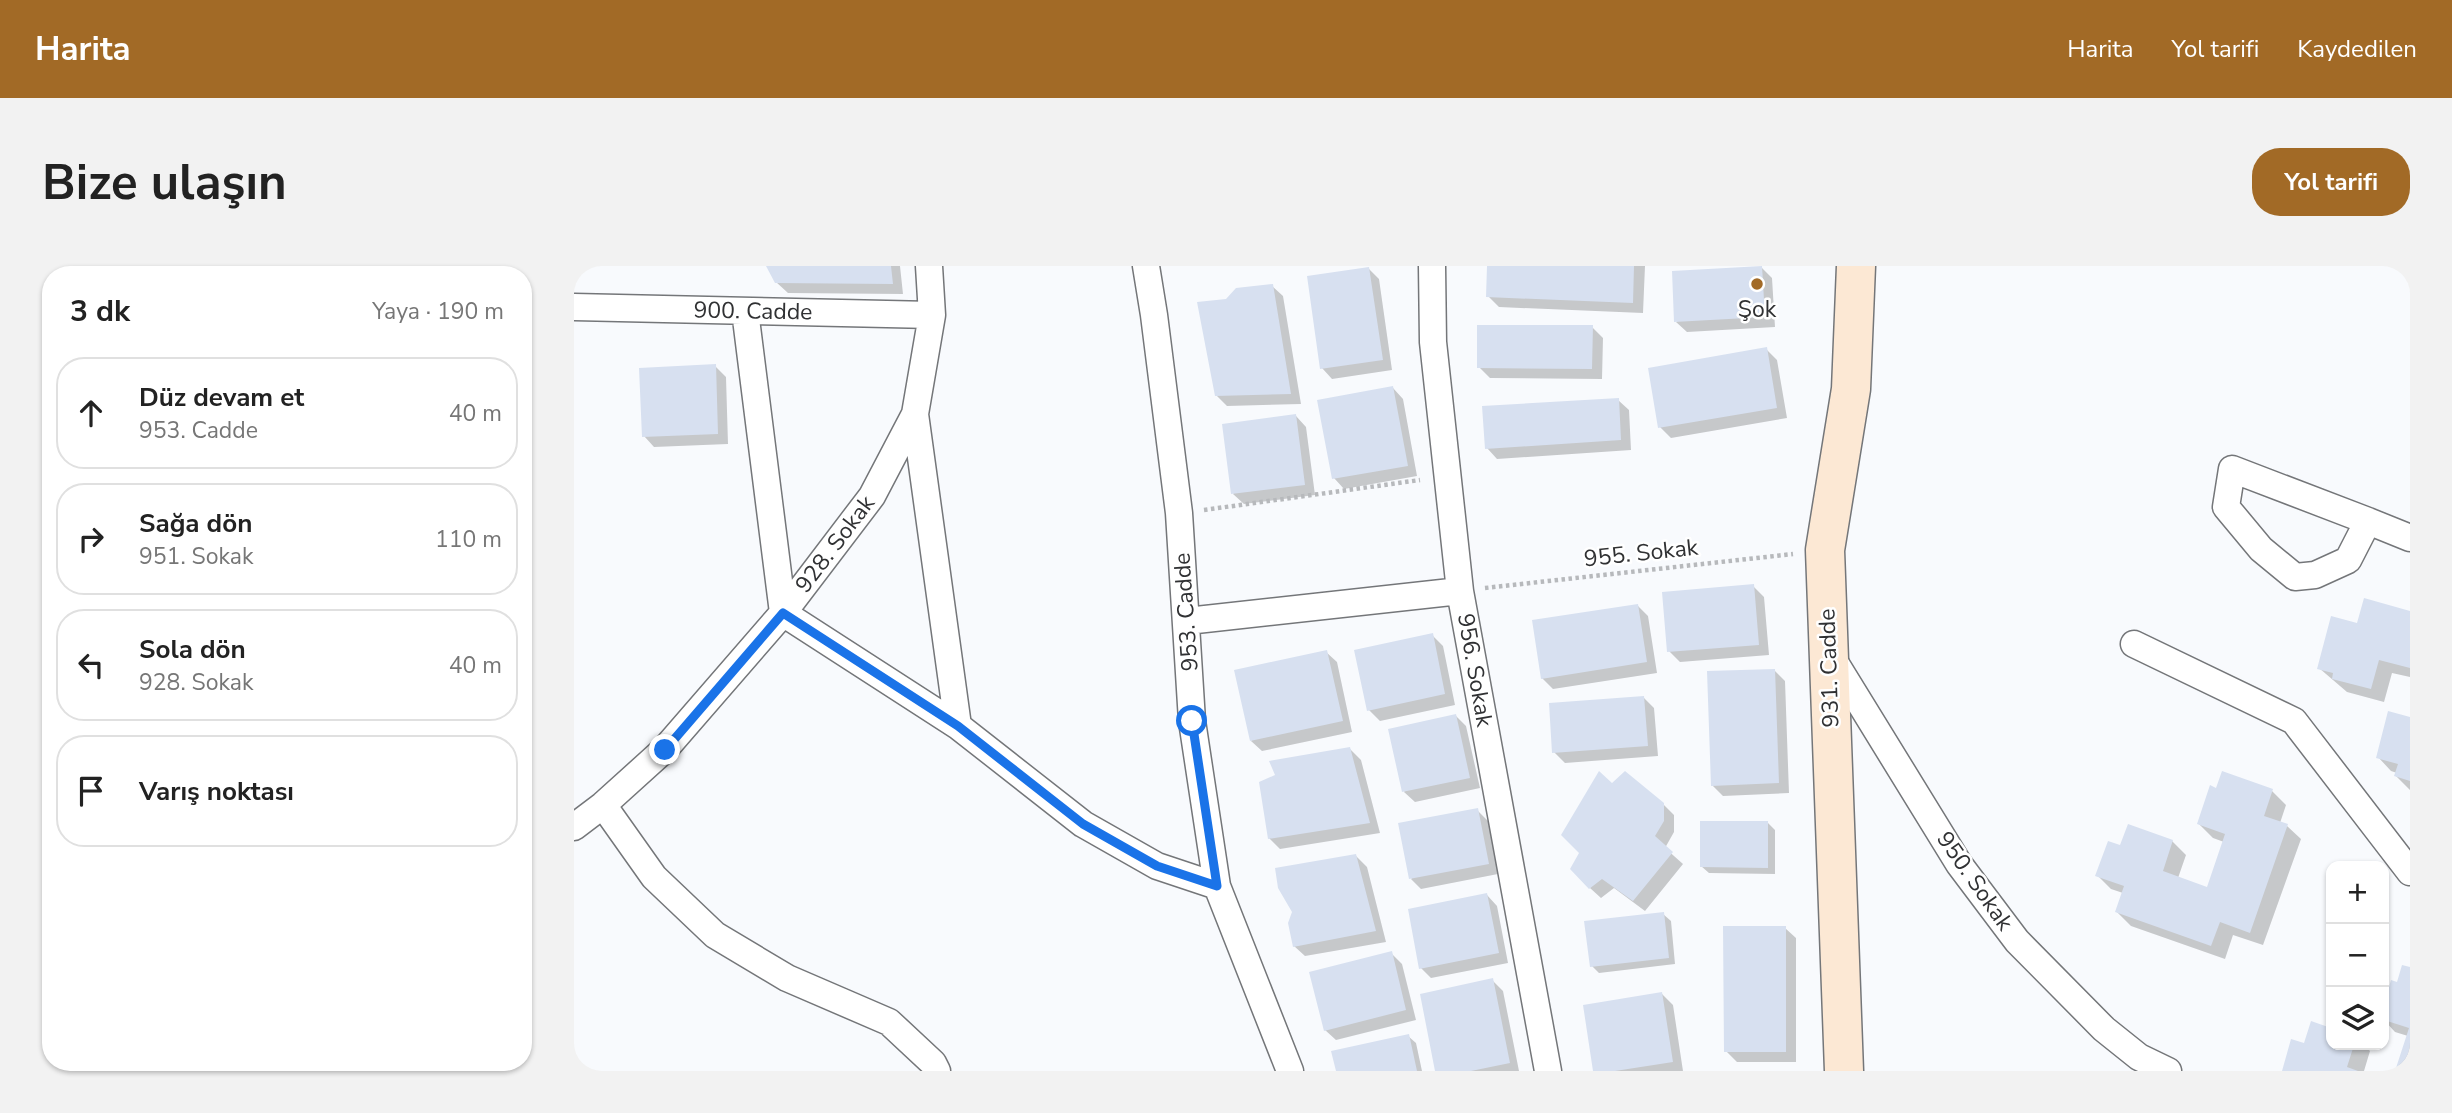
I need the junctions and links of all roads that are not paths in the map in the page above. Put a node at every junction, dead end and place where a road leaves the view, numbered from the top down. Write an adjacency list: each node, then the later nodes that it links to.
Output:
1 (929, 266): 7 (street, 928. Sokak)
2 (1146, 266): 13 (street, 953. Cadde)
3 (1432, 266): 11 (street, 956. Sokak)
4 (1856, 266): 15 (main road, 931. Cadde)
5 (574, 307): 6 (street, 900. Cadde)
6 (745, 311): 7 (street, 900. Cadde); 12 (street)
7 (932, 315): 8 (street, 928. Sokak)
8 (915, 414): 12 (street, 928. Sokak); 16 (street)
9 (2368, 521): 9 (street); 10 (street)
10 (2410, 538)
11 (1460, 591): 13 (street); 23 (street, 956. Sokak)
12 (783, 613): 16 (street); 17 (street, 928. Sokak)
13 (1187, 621): 20 (street, 953. Cadde)
14 (2134, 644): 19 (street)
15 (1828, 651): 24 (main road, 931. Cadde); 25 (street, 950. Sokak)
16 (958, 726): 20 (street)
17 (603, 805): 18 (street, 928. Sokak); 21 (street)
18 (574, 827)
19 (2410, 872)
20 (1217, 886): 22 (street, 953. Cadde)
21 (937, 1071)
22 (1290, 1071)
23 (1548, 1071)
24 (1844, 1071)
25 (2168, 1071)

